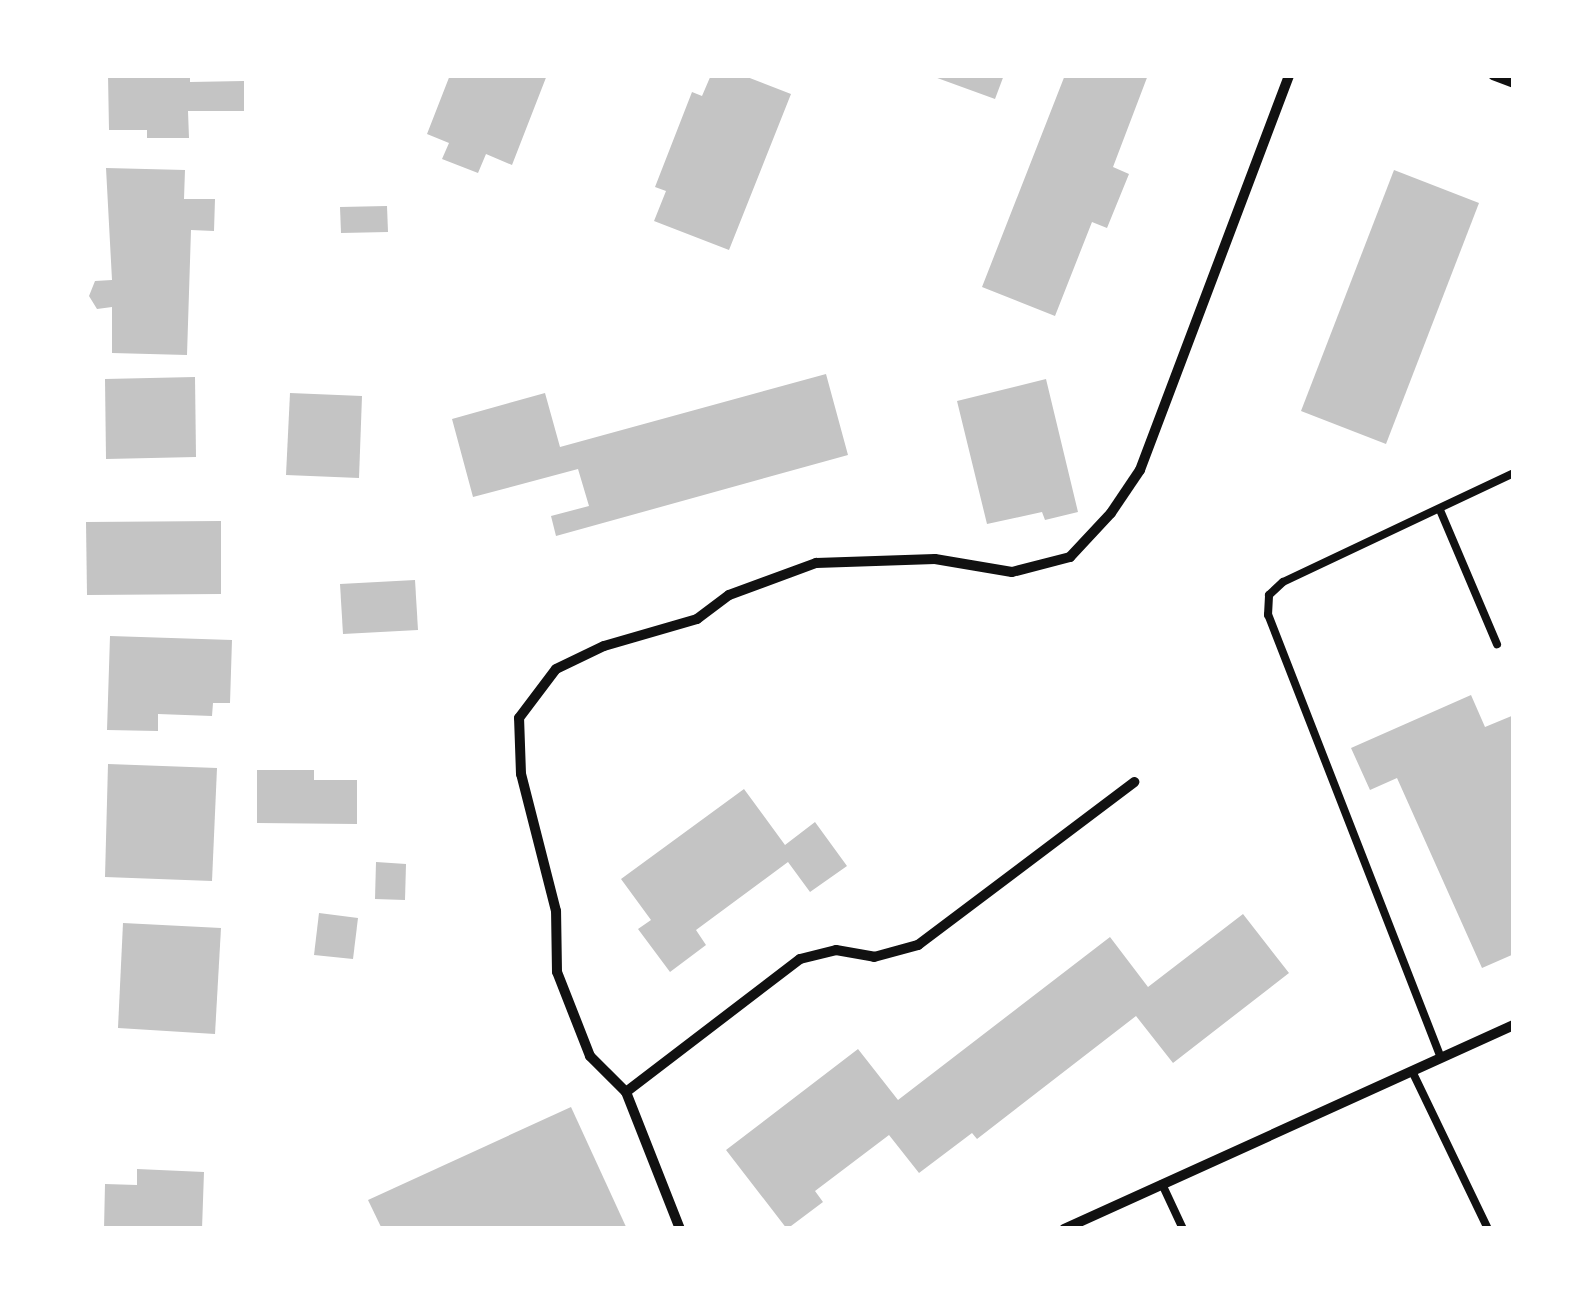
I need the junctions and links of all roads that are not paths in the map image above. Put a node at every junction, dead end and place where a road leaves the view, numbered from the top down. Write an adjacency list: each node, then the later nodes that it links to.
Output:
1 (1290, 75): 11 (street)
2 (1493, 75): 3 (street)
3 (1514, 82)
4 (1514, 473): 5 (lane)
5 (1440, 510): 6 (lane); 9 (lane)
6 (1497, 644)
7 (1134, 782): 11 (street)
8 (1514, 1025): 9 (street)
9 (1441, 1058): 10 (street)
10 (1412, 1071): 12 (street); 13 (lane)
11 (626, 1092): 14 (street)
12 (1162, 1184): 15 (street); 16 (lane)
13 (1486, 1228)
14 (680, 1229)
15 (1064, 1229)
16 (1183, 1229)

